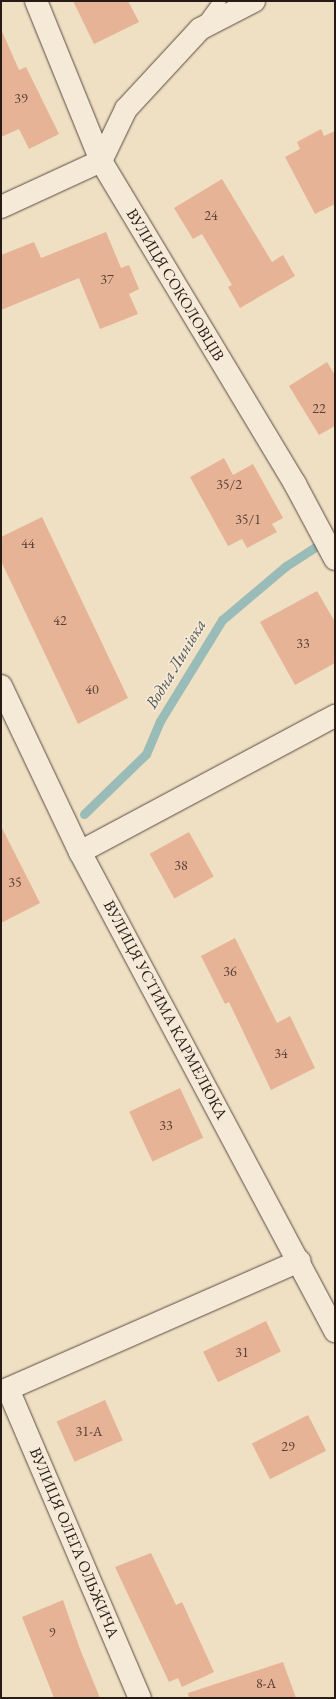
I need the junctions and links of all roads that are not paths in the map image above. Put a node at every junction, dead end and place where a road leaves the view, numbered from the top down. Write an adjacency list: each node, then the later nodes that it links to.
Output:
1 (36, 1): 5 (street, ВУЛИЦЯ СОКОЛОВЦІВ)
2 (220, 1): 4 (lane)
3 (254, 1): 4 (street)
4 (200, 29): 5 (street)
5 (100, 161): 6 (street); 7 (street, ВУЛИЦЯ СОКОЛОВЦІВ)
6 (1, 207)
7 (335, 559)
8 (1, 686): 10 (street, ВУЛИЦЯ УСТИМА КАРМЕЛЮКА)
9 (335, 716): 10 (street)
10 (80, 852): 11 (street, ВУЛИЦЯ УСТИМА КАРМЕЛЮКА)
11 (299, 1261): 12 (street, ВУЛИЦЯ УСТИМА КАРМЕЛЮКА); 13 (street)
12 (335, 1331)
13 (4, 1390): 14 (street, ВУЛИЦЯ ОЛЕГА ОЛЬЖИЧА)
14 (140, 1698)

